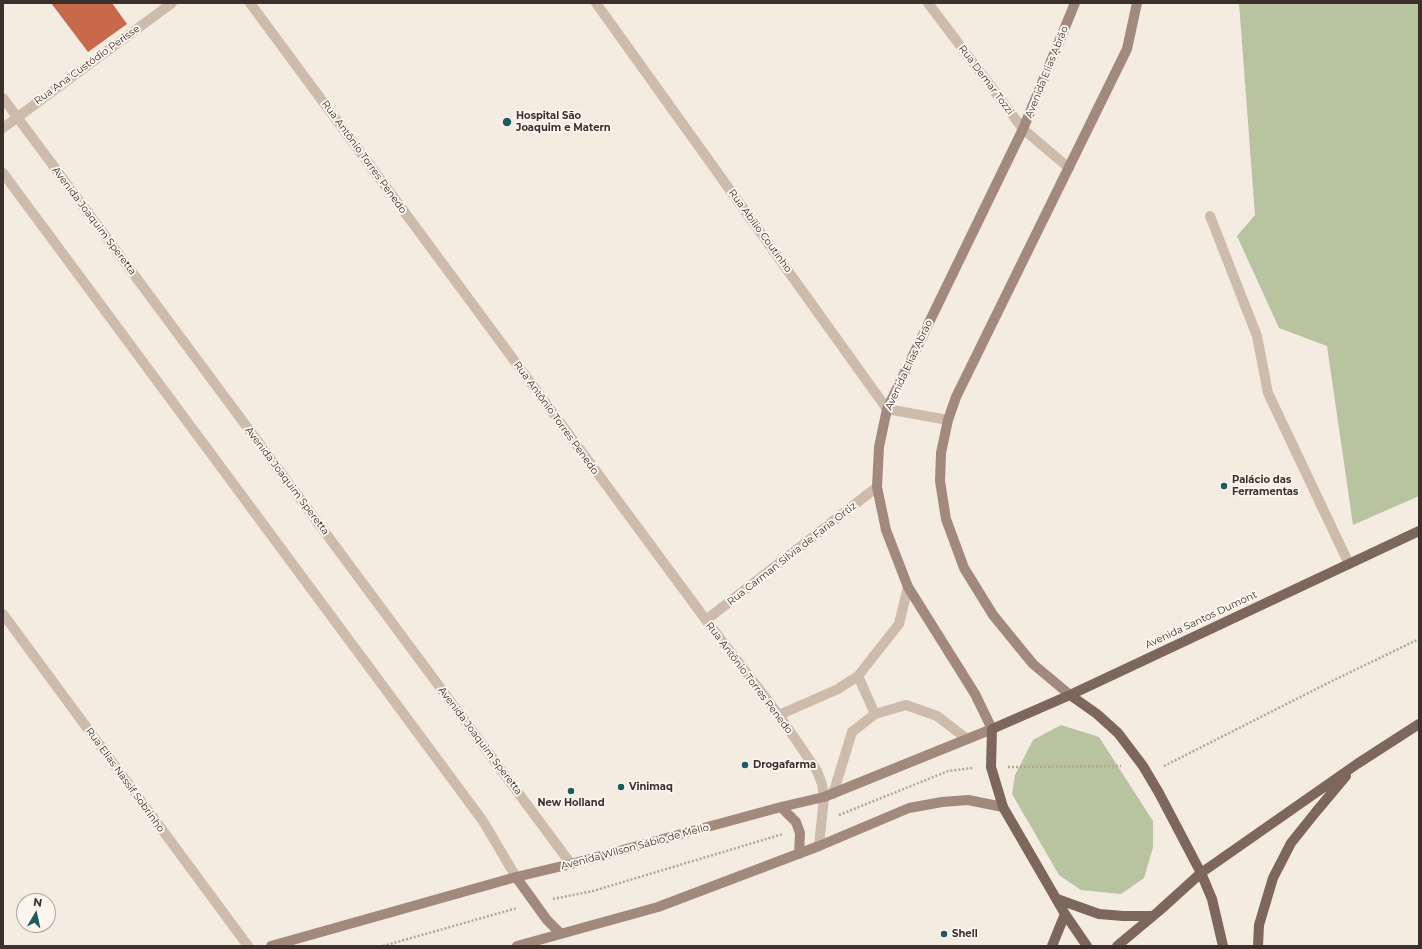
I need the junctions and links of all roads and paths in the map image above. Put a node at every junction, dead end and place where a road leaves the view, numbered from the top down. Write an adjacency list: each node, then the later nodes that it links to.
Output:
1 (172, 3): 8 (street, Rua Ana Custódio Perisse)
2 (250, 3): 21 (street, Rua Antônio Torres Penedo)
3 (596, 3): 14 (street, Rua Abílio Coutinho)
4 (928, 3): 10 (street, Rua Demar Tozzi)
5 (1075, 3): 10 (street, Avenida Elias Abrão)
6 (1137, 3): 11 (street)
7 (3, 98): 8 (street, Avenida Joaquim Speretta)
8 (17, 117): 9 (street, Rua Ana Custódio Perisse); 40 (street, Avenida Joaquim Speretta)
9 (3, 128)
10 (1023, 129): 11 (street, Rua Demar Tozzi); 14 (street, Avenida Elias Abrão)
11 (1069, 168): 15 (street)
12 (3, 173): 42 (street)
13 (1210, 216): 18 (street)
14 (887, 409): 15 (street); 16 (street, Avenida Elias Abrão)
15 (948, 420): 24 (street)
16 (877, 487): 19 (street, Avenida Elias Abrão); 21 (street, Rua Carman Silvia de Faria Ortiz)
17 (1419, 531): 18 (main road, Avenida Santos Dumont)
18 (1349, 564): 24 (main road, Avenida Santos Dumont)
19 (908, 587): 23 (street); 28 (street, Avenida Elias Abrão)
20 (3, 614): 48 (street, Rua Elias Nassif Sobrinho)
21 (706, 620): 26 (street, Rua Antônio Torres Penedo)
22 (1419, 639): 31 (path)
23 (858, 676): 25 (street); 26 (street)
24 (1070, 695): 28 (main road, Avenida Santos Dumont); 31 (main road)
25 (875, 714): 29 (street); 33 (street)
26 (779, 715): 33 (street, Rua Antônio Torres Penedo)
27 (1419, 724): 30 (main road)
28 (992, 729): 29 (street, Avenida Wilson Sábio de Mello); 32 (main road)
29 (967, 739): 33 (street, Avenida Wilson Sábio de Mello)
30 (1357, 764): 41 (main road); 56 (main road)
31 (1143, 766): 32 (path); 41 (main road)
32 (991, 767): 35 (main road); 36 (path)
33 (829, 796): 34 (street, Avenida Wilson Sábio de Mello); 36 (street, Rua Antônio Torres Penedo)
34 (781, 807): 37 (street); 40 (street, Avenida Wilson Sábio de Mello)
35 (1003, 808): 38 (street); 43 (main road)
36 (821, 822): 38 (street, Rua Antônio Torres Penedo)
37 (799, 829): 39 (street); 44 (path)
38 (819, 846): 39 (street)
39 (799, 854): 47 (street)
40 (571, 864): 42 (street, Avenida Wilson Sábio de Mello)
41 (1201, 873): 46 (main road); 55 (main road)
42 (516, 877): 44 (street); 49 (street, Avenida Wilson Sábio de Mello)
43 (1057, 899): 45 (main road); 46 (main road)
44 (534, 903): 47 (street); 50 (path)
45 (1065, 914): 52 (main road); 53 (main road)
46 (1153, 916): 54 (main road)
47 (561, 934): 51 (street)
48 (248, 946)
49 (271, 946)
50 (383, 946)
51 (517, 946)
52 (1052, 946)
53 (1087, 946)
54 (1117, 946)
55 (1223, 946)
56 (1258, 946)

